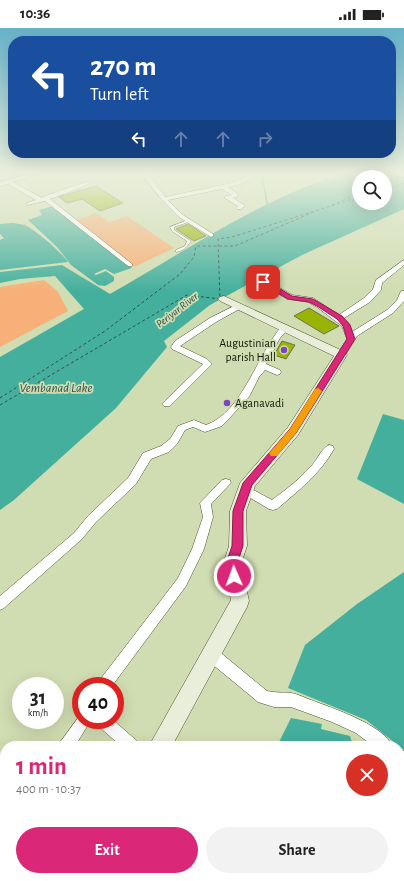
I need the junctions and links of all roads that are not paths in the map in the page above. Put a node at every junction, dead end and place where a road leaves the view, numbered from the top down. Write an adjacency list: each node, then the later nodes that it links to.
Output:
1 (61, 213): 7 (street)
2 (178, 213): 3 (street)
3 (189, 221): 4 (street); 5 (lane)
4 (211, 235)
5 (177, 251)
6 (404, 262): 12 (street)
7 (130, 265)
8 (263, 282): 12 (street)
9 (404, 293): 14 (street)
10 (224, 299): 11 (street)
11 (239, 306): 13 (street); 18 (street)
12 (339, 318): 14 (street)
13 (285, 328): 15 (street); 16 (street)
14 (351, 339): 15 (street)
15 (341, 355): 21 (street)
16 (263, 366): 17 (street); 22 (street)
17 (277, 372)
18 (167, 404)
19 (329, 449): 21 (street)
20 (226, 483): 24 (street)
21 (246, 490): 23 (street)
22 (0, 604)
23 (211, 654): 29 (street); 30 (street)
24 (111, 677)
25 (78, 729): 27 (street)
26 (112, 729): 28 (street)
27 (69, 741)
28 (126, 741)
29 (163, 741)
30 (378, 741)

